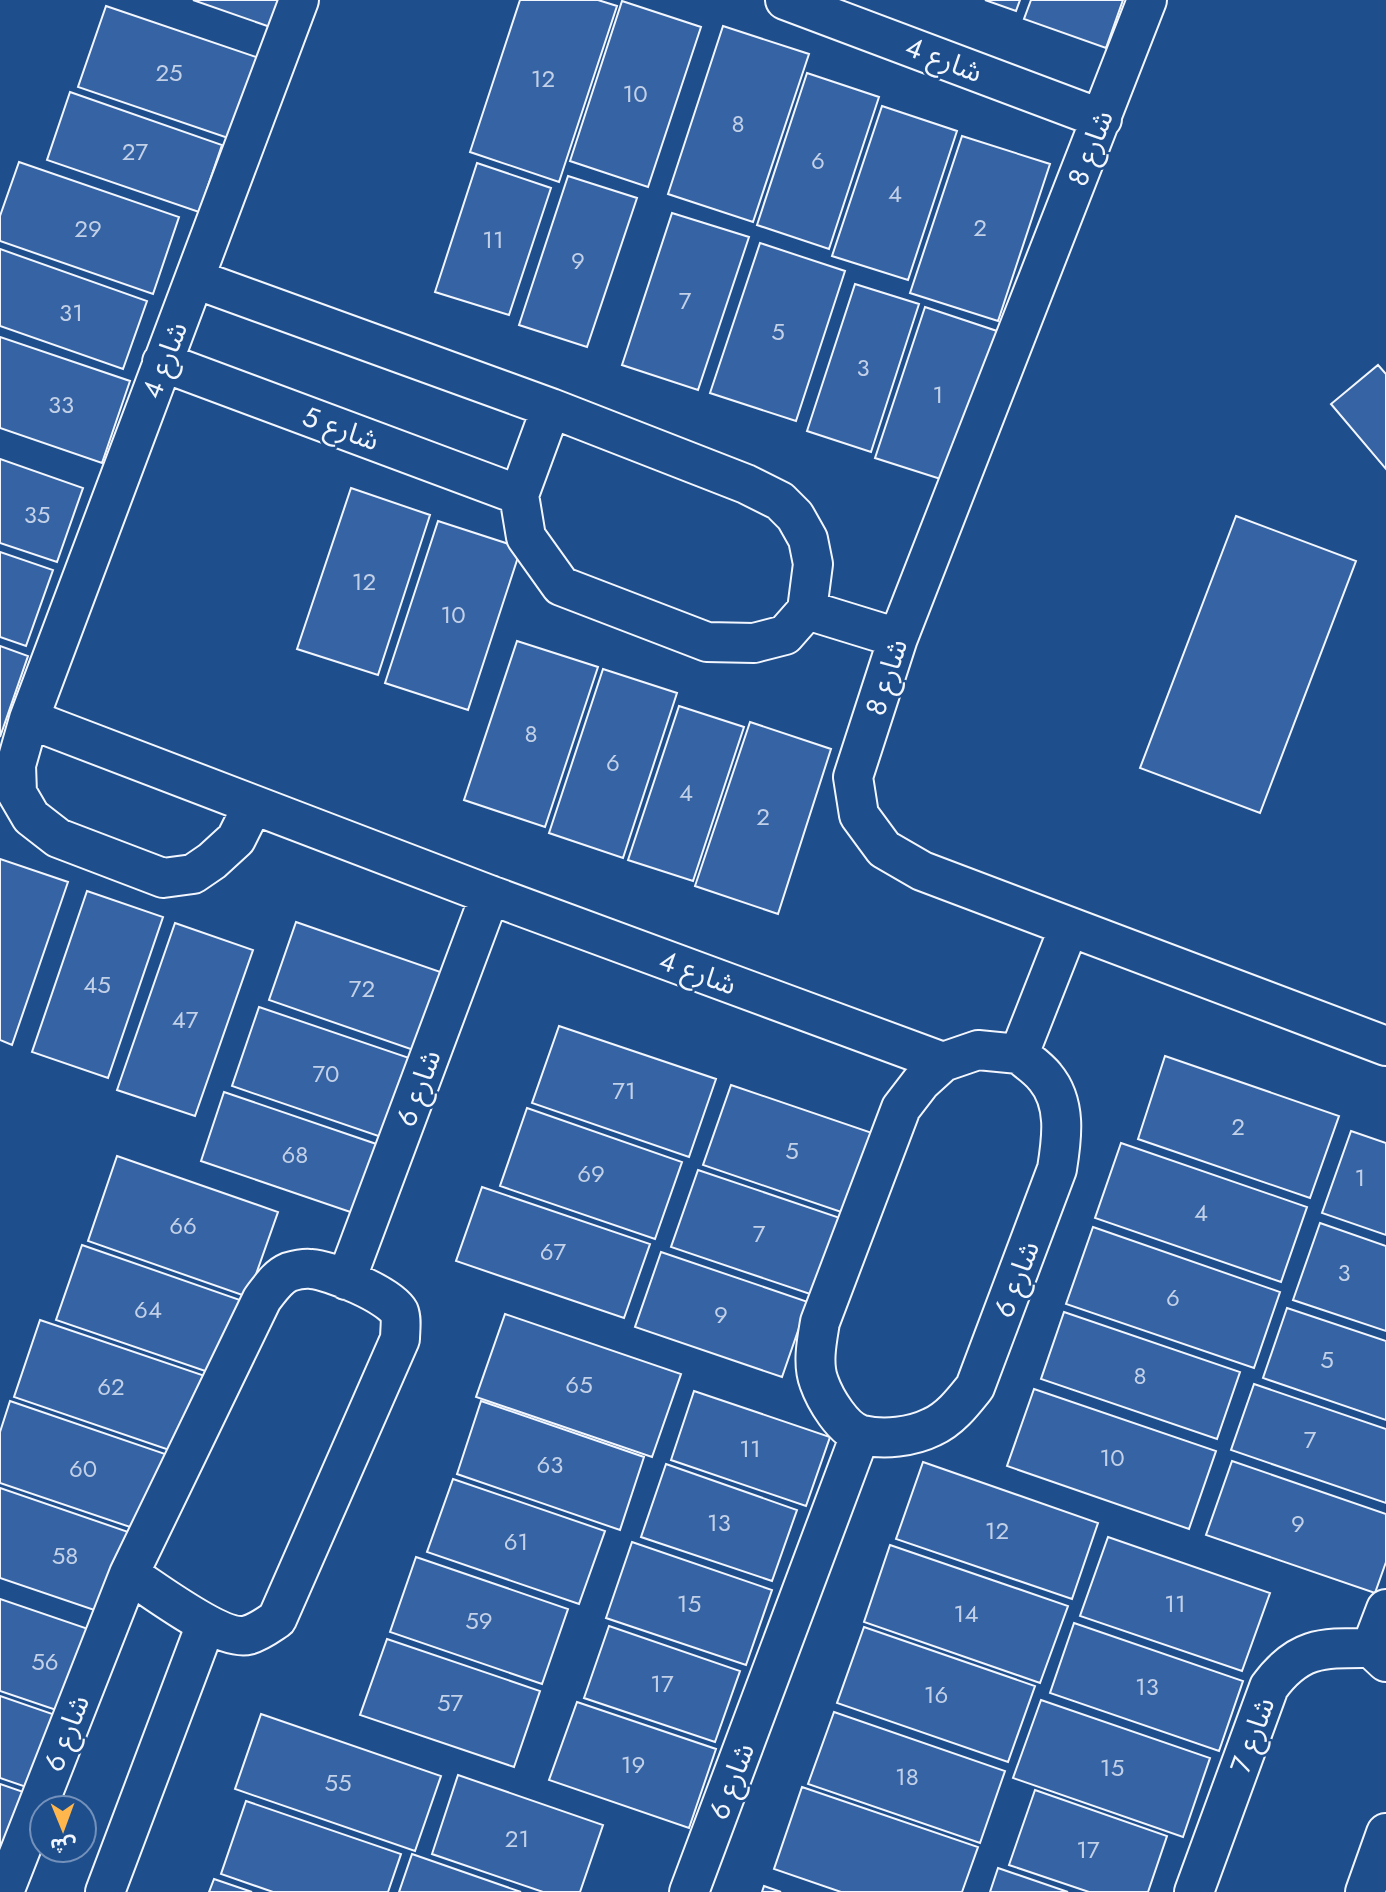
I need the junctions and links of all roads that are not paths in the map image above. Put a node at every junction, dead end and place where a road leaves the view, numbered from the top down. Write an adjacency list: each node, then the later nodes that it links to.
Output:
1 (299, 0): 5 (street, شارع 4)
2 (785, 0): 4 (street, شارع 4)
3 (1147, 0): 4 (street, شارع 8)
4 (1102, 119): 10 (street, شارع 8)
5 (195, 279): 6 (street, شارع 4); 7 (street)
6 (162, 362): 8 (street, شارع 5); 11 (street, شارع 4)
7 (551, 408): 8 (street); 9 (street)
8 (519, 495): 9 (street)
9 (807, 610): 10 (street)
10 (898, 638): 14 (street, شارع 8)
11 (29, 719): 12 (street, شارع 4); 12 (street, شارع 4)
12 (253, 805): 13 (street, شارع 4)
13 (489, 895): 17 (street, شارع 4); 18 (street, شارع 6)
14 (1069, 927): 15 (street, شارع 8); 16 (street)
15 (1386, 1046)
16 (1019, 1054): 17 (street); 19 (street, شارع 6)
17 (943, 1062): 19 (street)
18 (346, 1280): 20 (street, شارع 6); 22 (street, شارع 6)
19 (860, 1435): 27 (street, شارع 6)
20 (129, 1574): 22 (street, شارع 6); 25 (street, شارع 6)
21 (1386, 1609): 23 (street, شارع 7)
22 (206, 1624): 26 (street)
23 (1379, 1655): 28 (street, شارع 7)
24 (1386, 1833): 29 (street)
25 (4, 1892)
26 (105, 1892)
27 (689, 1892)
28 (1194, 1892)
29 (1365, 1892)

